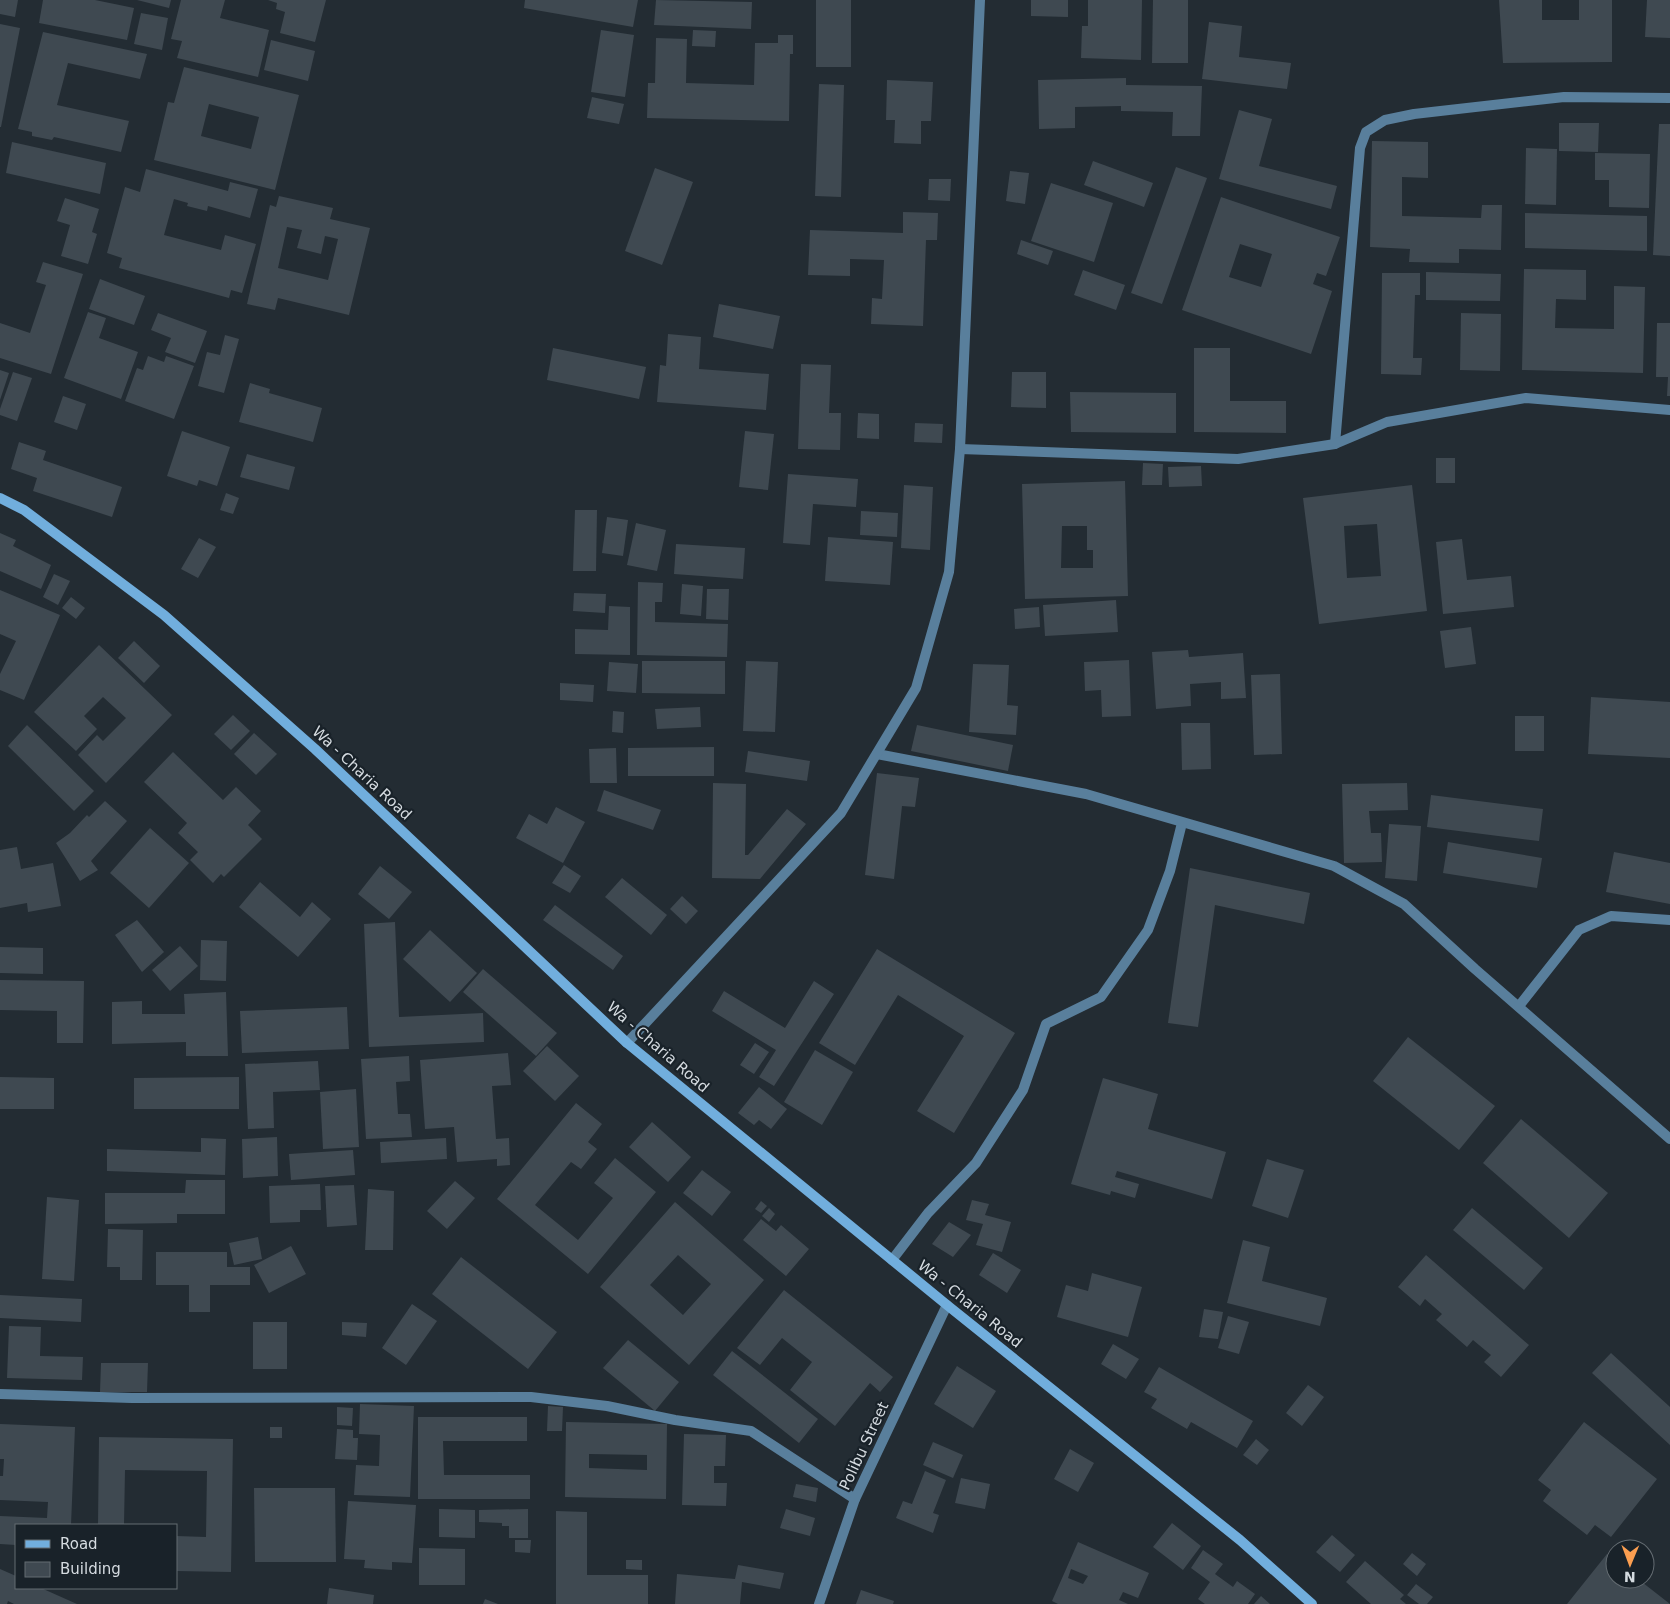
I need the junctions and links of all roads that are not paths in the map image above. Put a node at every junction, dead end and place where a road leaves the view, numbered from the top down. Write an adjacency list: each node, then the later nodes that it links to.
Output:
1 (980, 0): 5 (street)
2 (1670, 98): 4 (street)
3 (1670, 410): 4 (street)
4 (1335, 444): 5 (street)
5 (960, 449): 7 (street)
6 (0, 498): 11 (street, Wa - Charia Road)
7 (876, 754): 8 (street); 11 (street)
8 (1182, 823): 10 (street); 13 (street)
9 (1670, 920): 10 (street)
10 (1519, 1006): 12 (street)
11 (627, 1044): 13 (street, Wa - Charia Road)
12 (1670, 1139)
13 (892, 1260): 14 (street, Wa - Charia Road)
14 (947, 1305): 16 (street, Polibu Street); 18 (street, Wa - Charia Road)
15 (0, 1394): 16 (street)
16 (855, 1499): 17 (street, Polibu Street)
17 (819, 1604)
18 (1312, 1604)

